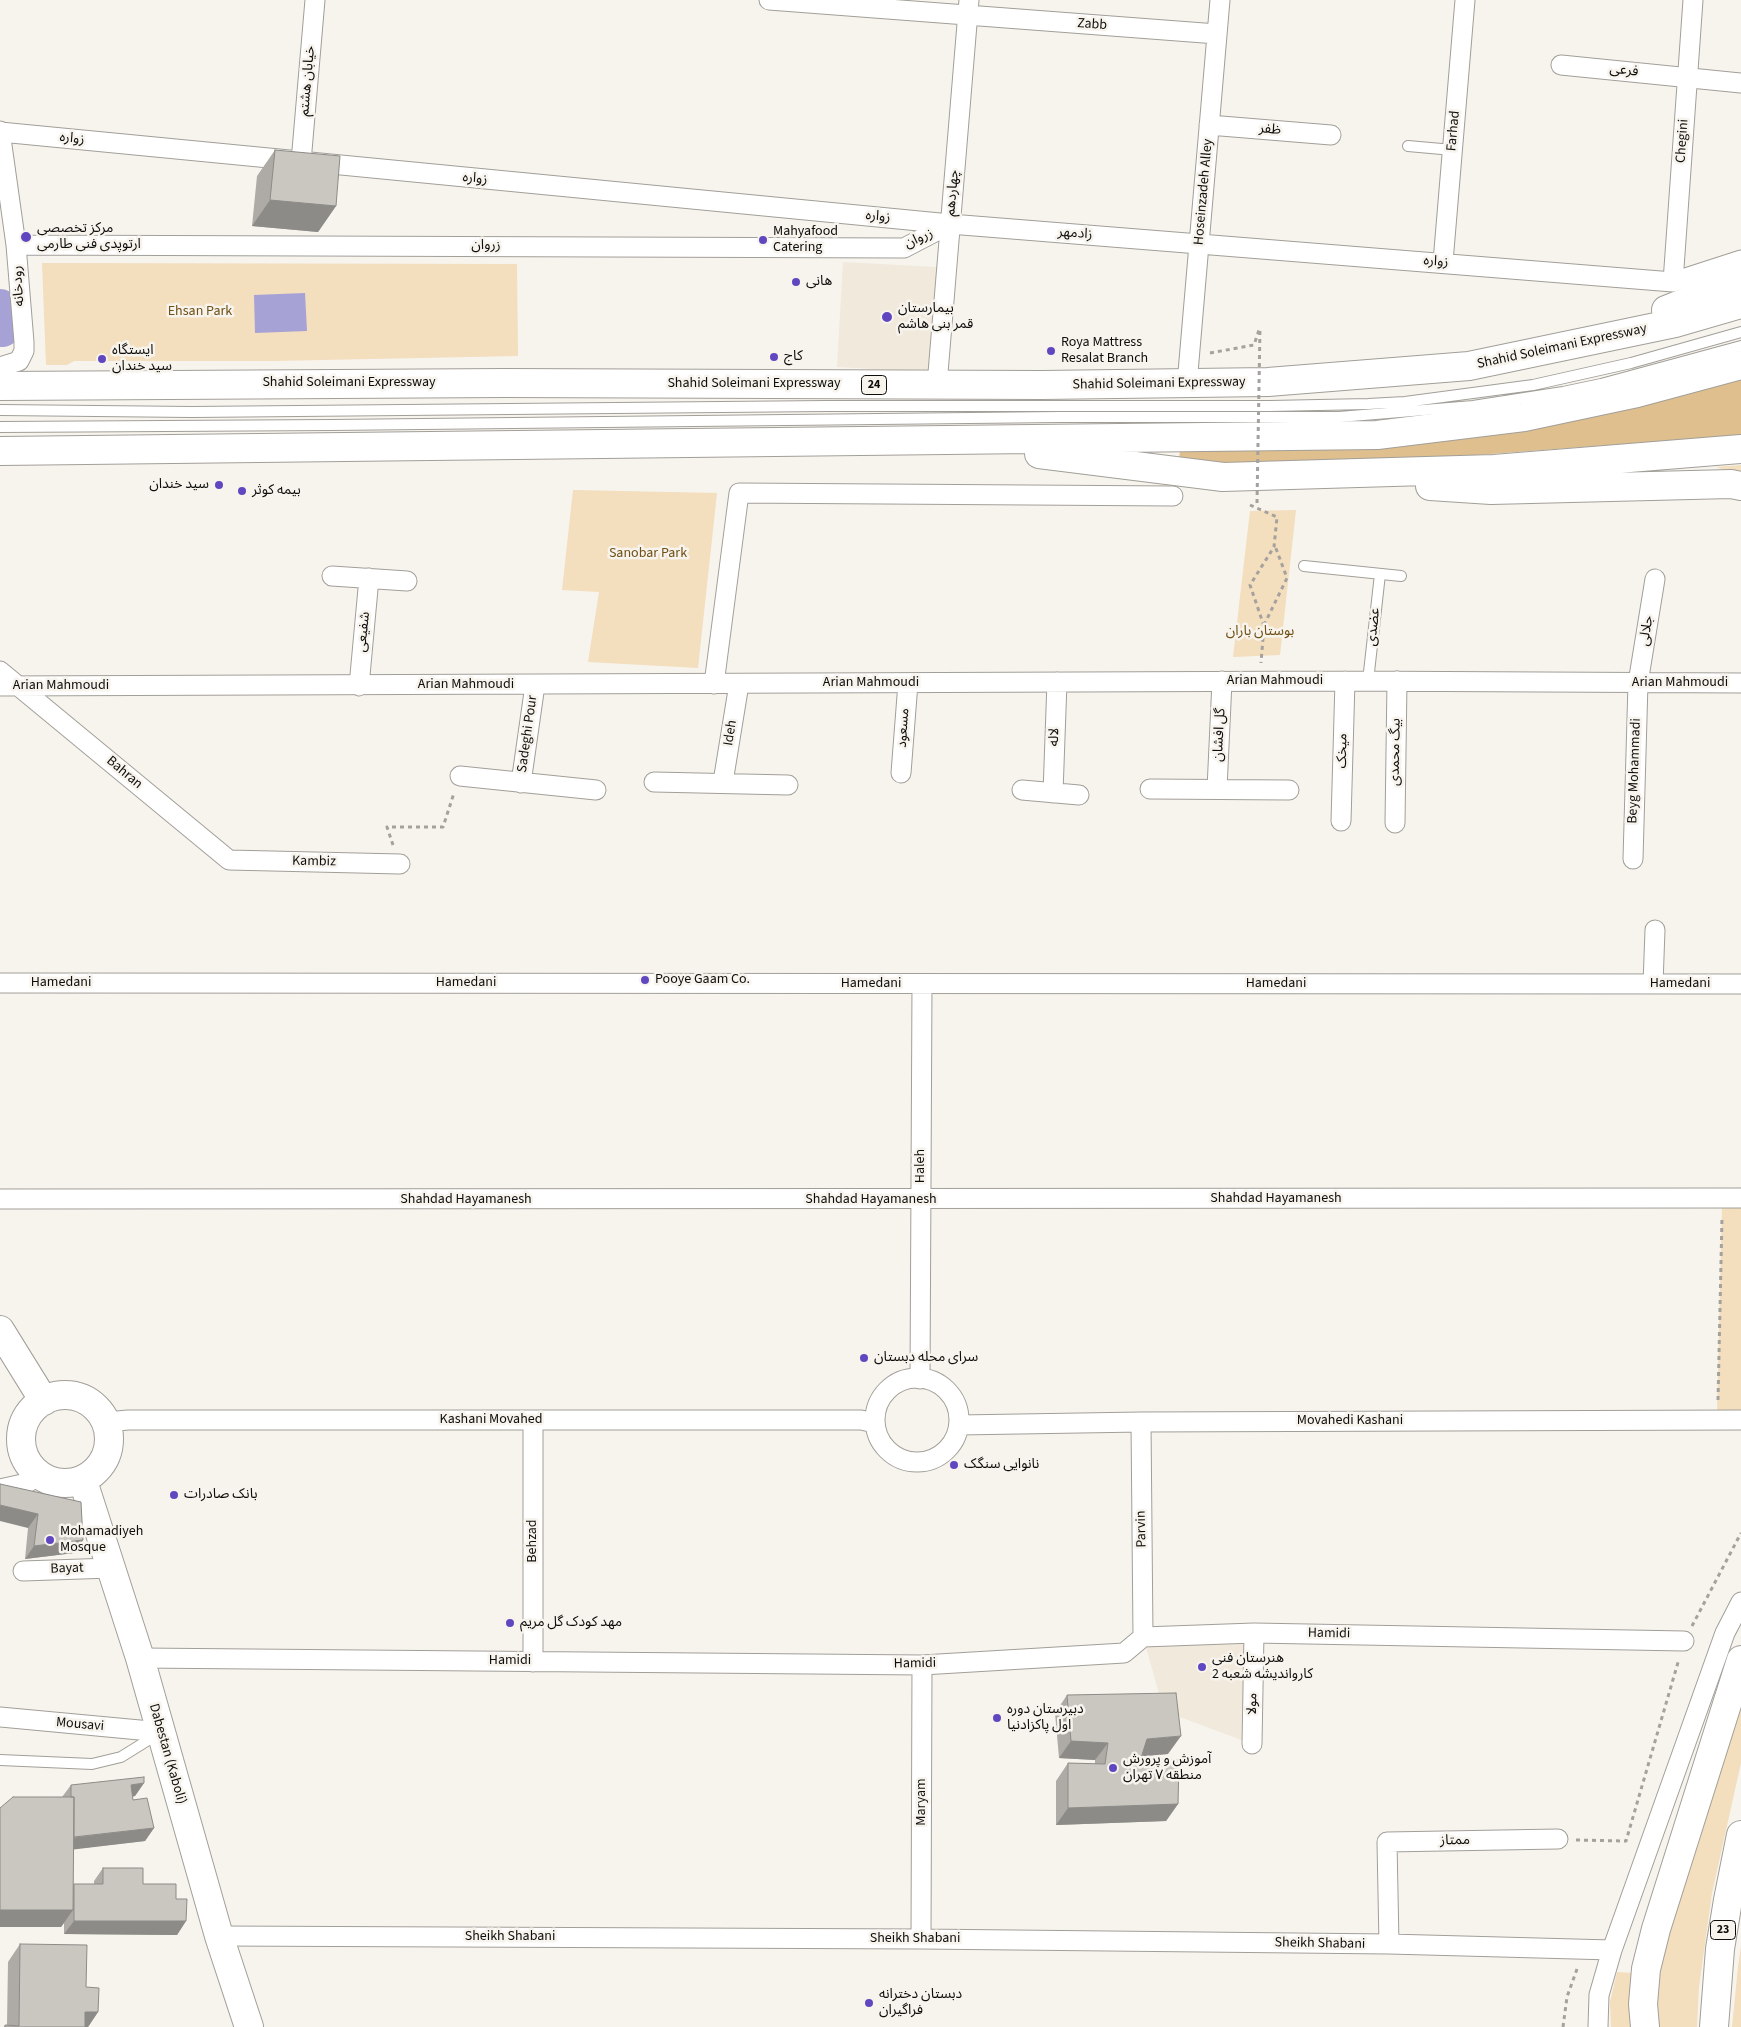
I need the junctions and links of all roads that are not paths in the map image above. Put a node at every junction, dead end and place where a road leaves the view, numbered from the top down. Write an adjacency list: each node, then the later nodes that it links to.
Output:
1 (315, 0): 16 (street, خیابان هشتم)
2 (769, 0): 6 (street, Zabb)
3 (1220, 0): 7 (street, Hoseinzadeh Alley)
4 (1465, 0): 15 (street, Farhad)
5 (1693, 0): 9 (street, Chegini)
6 (968, 8): 7 (street, Zabb); 17 (street, چهاردهم)
7 (1217, 34): 11 (street, Hoseinzadeh Alley)
8 (1561, 64): 9 (street, فرعی)
9 (1688, 77): 10 (street, فرعی); 23 (street, Chegini)
10 (1741, 83)
11 (1209, 125): 13 (street, ظفر); 18 (street, Hoseinzadeh Alley)
12 (0, 131): 16 (street, زواره); 19 (street, رودخانه)
13 (1331, 135)
14 (1408, 146): 15 (lane)
15 (1453, 150): 21 (street, Farhad)
16 (301, 162): 17 (street, زواره)
17 (950, 224): 18 (street, زادمهر); 19 (street, زروان); 31 (street, چهاردهم)
18 (1199, 244): 21 (street, زواره); 30 (street, Hoseinzadeh Alley)
19 (16, 245): 29 (street, رودخانه)
20 (1741, 260): 23 (street)
21 (1443, 262): 23 (street, زواره)
22 (1741, 280): 26 (main road)
23 (1673, 282)
24 (1741, 304): 26 (main road, Shahid Soleimani Expressway / 24)
25 (1741, 332): 33 (lane)
26 (1580, 344): 30 (main road, Shahid Soleimani Expressway / 24)
27 (1741, 346): 34 (lane)
28 (1741, 365): 35 (main road)
29 (0, 368)
30 (1187, 384): 31 (main road, Shahid Soleimani Expressway / 24)
31 (937, 385): 32 (main road, Shahid Soleimani Expressway / 24)
32 (0, 386)
33 (0, 410)
34 (0, 427)
35 (938, 441): 37 (main road); 38 (main road)
36 (1740, 449): 38 (main road)
37 (0, 451)
38 (1286, 475): 39 (main road)
39 (1741, 486)
40 (1173, 496): 57 (street)
41 (1304, 566): 42 (lane)
42 (1380, 574): 44 (lane); 51 (lane, عضدی)
43 (332, 576): 45 (street)
44 (1402, 576)
45 (369, 578): 47 (street); 62 (street, شفیعی)
46 (1655, 579): 55 (street, جلالی)
47 (407, 580)
48 (0, 671): 61 (street, Bahran)
49 (1222, 681): 50 (street, Arian Mahmoudi); 53 (street, Arian Mahmoudi); 70 (street, گل افشان)
50 (1345, 681): 51 (street, Arian Mahmoudi); 76 (street, میخک)
51 (1368, 681): 52 (street, Arian Mahmoudi)
52 (1397, 681): 55 (street, Arian Mahmoudi); 77 (street, بیگ محمدی)
53 (1057, 682): 54 (street, Arian Mahmoudi); 74 (street, لاله)
54 (908, 683): 58 (street, Arian Mahmoudi); 63 (street, مسعود)
55 (1638, 683): 56 (street, Arian Mahmoudi); 78 (street, Beyg Mohammadi)
56 (1741, 683)
57 (714, 684): 58 (street, Arian Mahmoudi); 59 (street, Arian Mahmoudi)
58 (738, 684): 66 (street, Ideh)
59 (535, 685): 62 (street, Arian Mahmoudi); 67 (street, Sadeghi Pour)
60 (0, 686): 61 (street, Arian Mahmoudi)
61 (20, 686): 62 (street, Arian Mahmoudi); 79 (street, Bahran)
62 (359, 686)
63 (901, 773)
64 (460, 776): 67 (street, Sadeghi Pour)
65 (654, 782): 66 (street)
66 (723, 782): 68 (street)
67 (521, 783): 71 (street, Sadeghi Pour)
68 (788, 785)
69 (1150, 789): 70 (street)
70 (1217, 789): 73 (street)
71 (596, 790)
72 (1022, 790): 74 (street)
73 (1289, 790)
74 (1053, 793): 75 (street)
75 (1080, 795)
76 (1341, 821)
77 (1395, 824)
78 (1632, 859)
79 (229, 860): 80 (street, Kambiz)
80 (400, 864)
81 (1655, 930): 84 (street)
82 (0, 983): 83 (street, Hamedani)
83 (922, 984): 84 (street, Hamedani); 88 (street, Haleh)
84 (1653, 984): 85 (street, Hamedani)
85 (1741, 984)
86 (1732, 1198): 88 (street, Shahdad Hayamanesh)
87 (0, 1199): 88 (street, Shahdad Hayamanesh)
88 (921, 1200): 90 (street, Haleh)
89 (1, 1334): 91 (main road)
90 (920, 1379): 96 (street); 97 (street)
91 (44, 1402): 94 (main road); 98 (main road)
92 (533, 1420): 94 (street, Kashani Movahed); 96 (street, Kashani Movahed); 109 (street, Behzad)
93 (1741, 1420): 95 (street, Movahedi Kashani)
94 (107, 1422): 99 (main road)
95 (1141, 1422): 97 (street, Movahedi Kashani); 105 (street, Parvin)
96 (875, 1423): 97 (street)
97 (959, 1425)
98 (38, 1474): 99 (main road); 100 (street)
99 (83, 1481): 101 (main road, Dabestan (Kaboli))
100 (0, 1489)
101 (111, 1568): 102 (street, Bayat); 107 (main road, Dabestan (Kaboli))
102 (23, 1571)
103 (1741, 1602): 120 (street)
104 (1254, 1633): 105 (street, Hamidi); 106 (street, Hamidi); 113 (street, مولا)
105 (1143, 1637): 110 (street, Hamidi)
106 (1684, 1641)
107 (140, 1658): 109 (street, Hamidi); 112 (main road, Dabestan (Kaboli))
108 (1741, 1660): 123 (main road)
109 (533, 1662): 110 (street, Hamidi)
110 (922, 1665): 118 (street, Maryam)
111 (0, 1717): 112 (street, Mousavi)
112 (161, 1732): 114 (lane); 117 (main road, Dabestan (Kaboli))
113 (1252, 1744)
114 (0, 1760)
115 (1741, 1835): 124 (main road, 23)
116 (1558, 1839): 119 (street, ممتاز)
117 (219, 1936): 118 (street, Sheikh Shabani); 121 (main road, Dabestan (Kaboli))
118 (921, 1939): 119 (street, Sheikh Shabani)
119 (1389, 1944): 120 (street, Sheikh Shabani)
120 (1612, 1950): 122 (street)
121 (249, 2027)
122 (1598, 2027)
123 (1645, 2027)
124 (1714, 2027)

